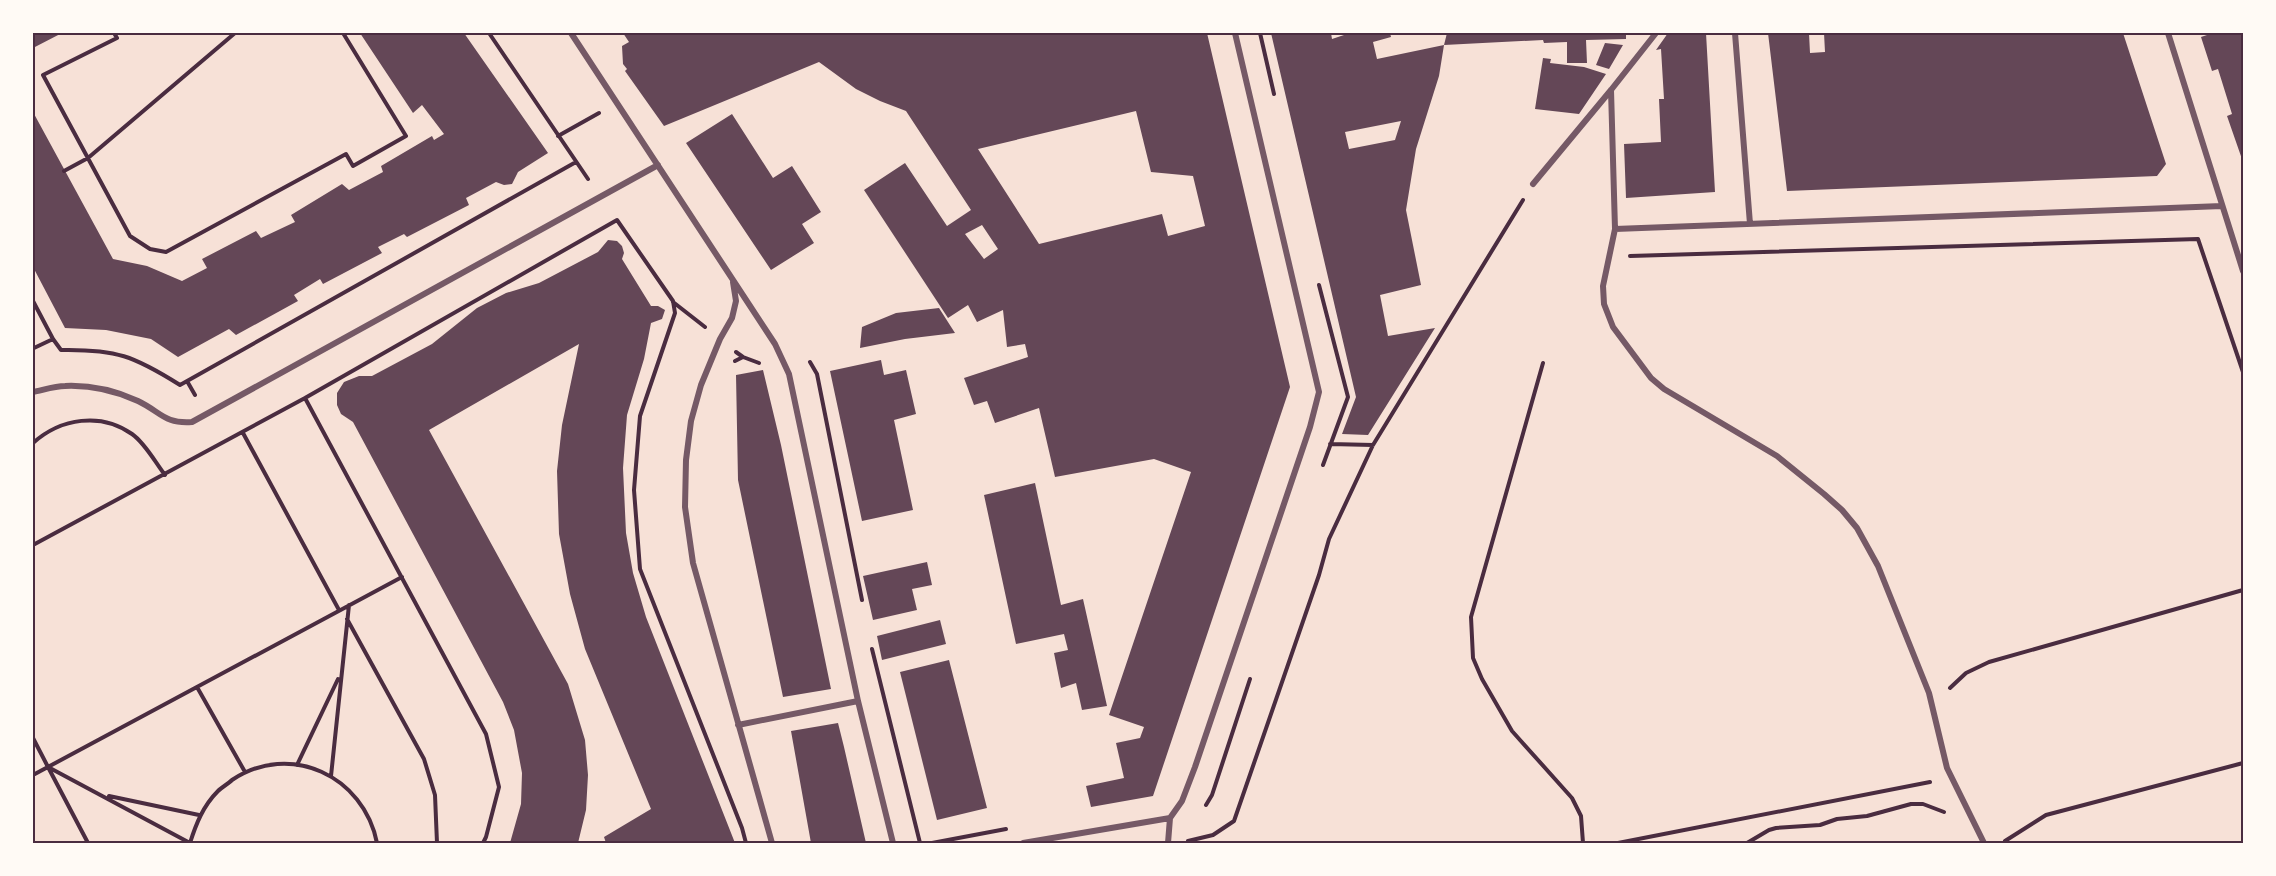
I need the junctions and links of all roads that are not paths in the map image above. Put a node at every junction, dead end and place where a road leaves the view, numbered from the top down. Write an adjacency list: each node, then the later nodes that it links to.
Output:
1 (571, 33): 7 (street)
2 (1235, 33): 17 (street)
3 (1656, 33): 6 (street)
4 (1735, 33): 10 (street)
5 (2168, 33): 9 (street)
6 (1611, 90): 8 (street); 11 (street)
7 (658, 165): 13 (street); 14 (street)
8 (1533, 184)
9 (2222, 206): 10 (street); 12 (street)
10 (1750, 224): 11 (street)
11 (1615, 228): 22 (street)
12 (2243, 271)
13 (732, 278): 15 (street); 16 (street)
14 (33, 392)
15 (858, 701): 16 (street); 19 (street)
16 (738, 725): 18 (street)
17 (1170, 818): 20 (street); 21 (street)
18 (772, 843)
19 (893, 843)
20 (1023, 843)
21 (1168, 843)
22 (1984, 843)

